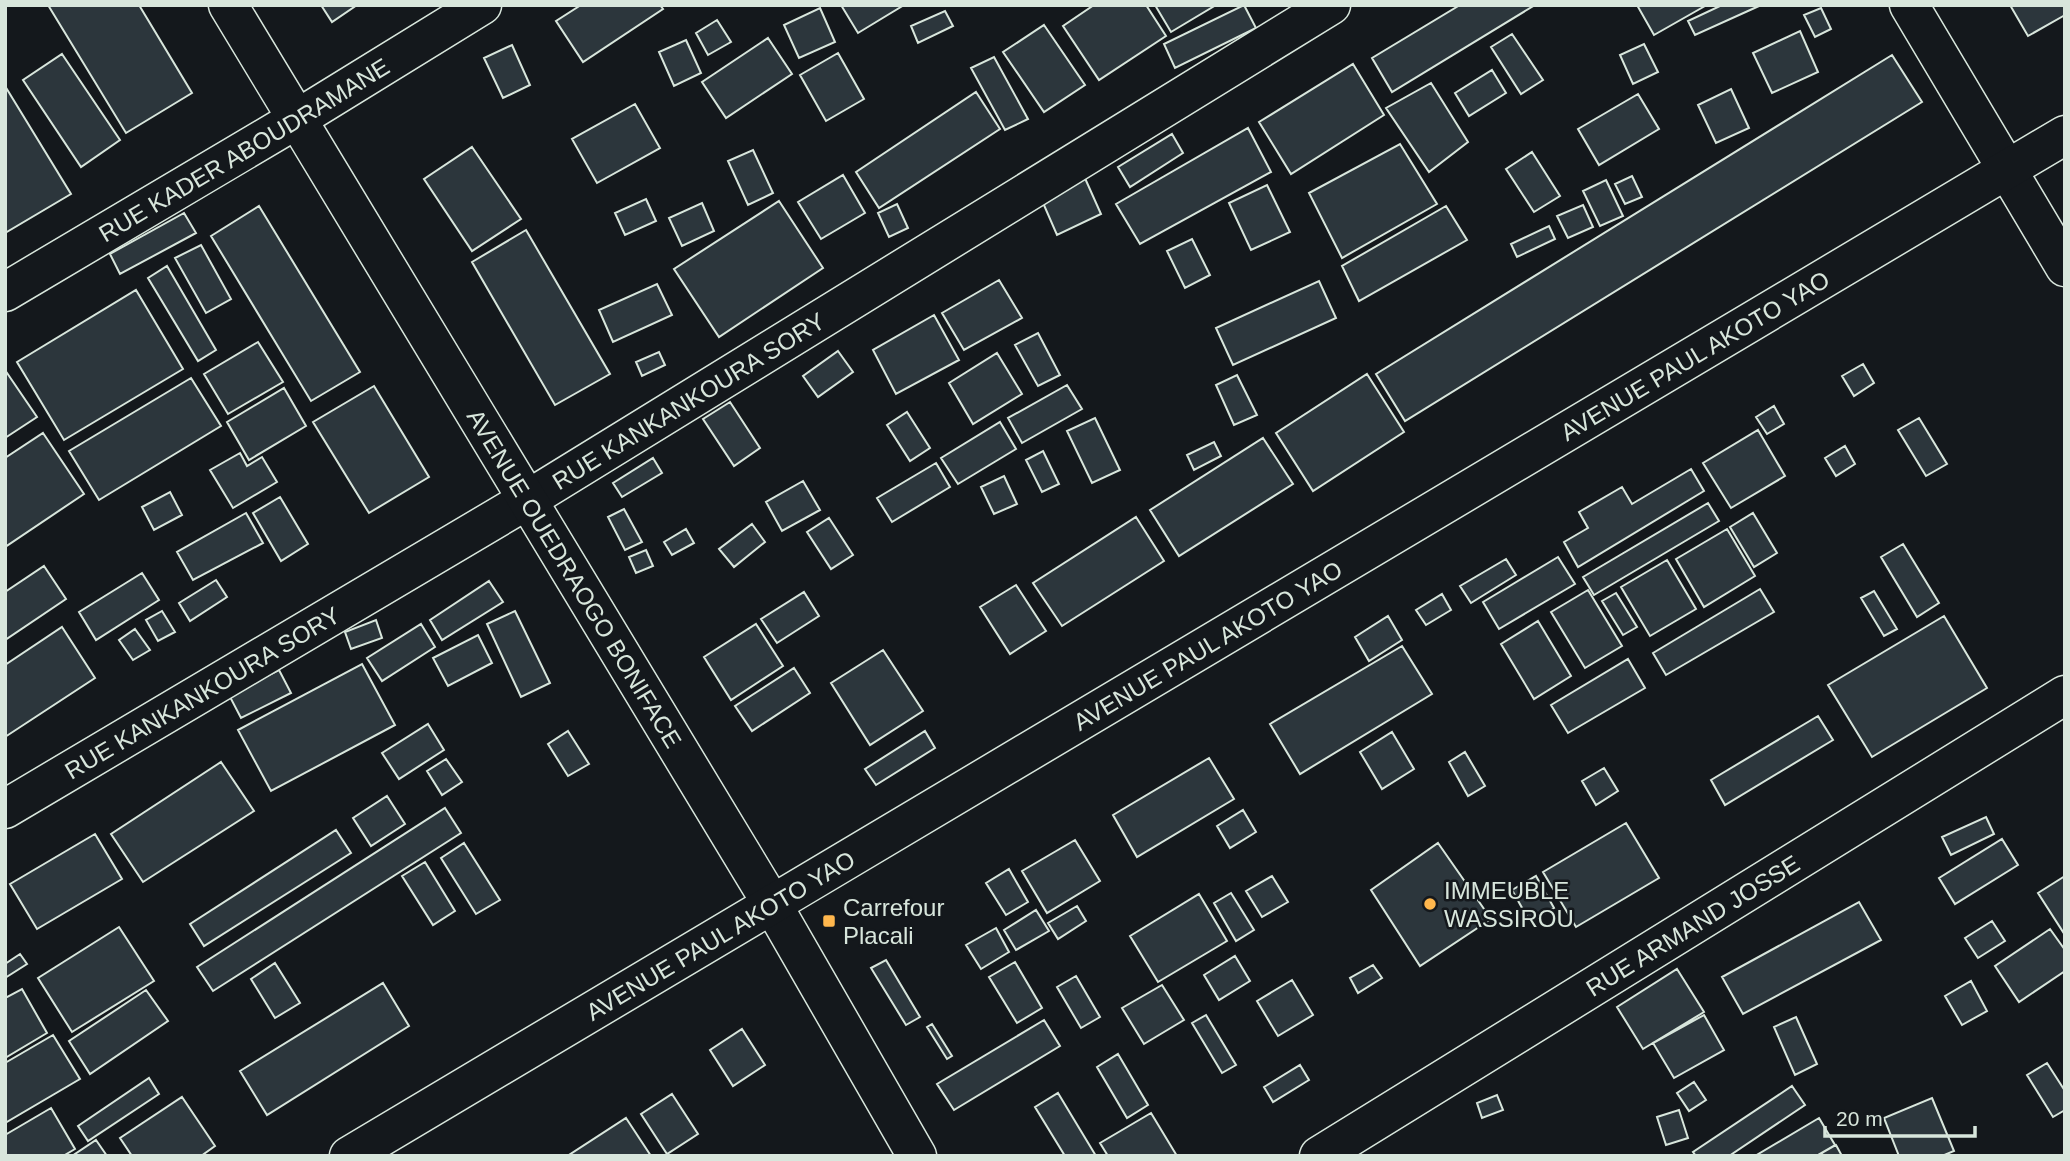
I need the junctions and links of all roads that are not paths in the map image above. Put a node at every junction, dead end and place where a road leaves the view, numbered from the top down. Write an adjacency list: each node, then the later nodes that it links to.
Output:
1 (228, 5): 5 (street, AVENUE OUEDRAOGO BONIFACE)
2 (482, 5): 5 (street, RUE KADER ABOUDRAMANE)
3 (1331, 5): 10 (street, RUE KANKANKOURA SORY)
4 (1909, 5): 7 (street)
5 (297, 119): 9 (street, RUE KADER ABOUDRAMANE); 10 (street, AVENUE OUEDRAOGO BONIFACE)
6 (2065, 135): 7 (street, AVENUE PAUL AKOTO YAO)
7 (2008, 169): 8 (street); 13 (street, AVENUE PAUL AKOTO YAO)
8 (2065, 267)
9 (5, 292)
10 (527, 500): 12 (street, RUE KANKANKOURA SORY); 13 (street, AVENUE OUEDRAOGO BONIFACE)
11 (2065, 695): 16 (street, RUE ARMAND JOSSE)
12 (5, 809)
13 (772, 904): 14 (street, AVENUE PAUL AKOTO YAO); 15 (street, AVENUE OUEDRAOGO BONIFACE)
14 (349, 1156)
15 (917, 1156)
16 (1319, 1156)

